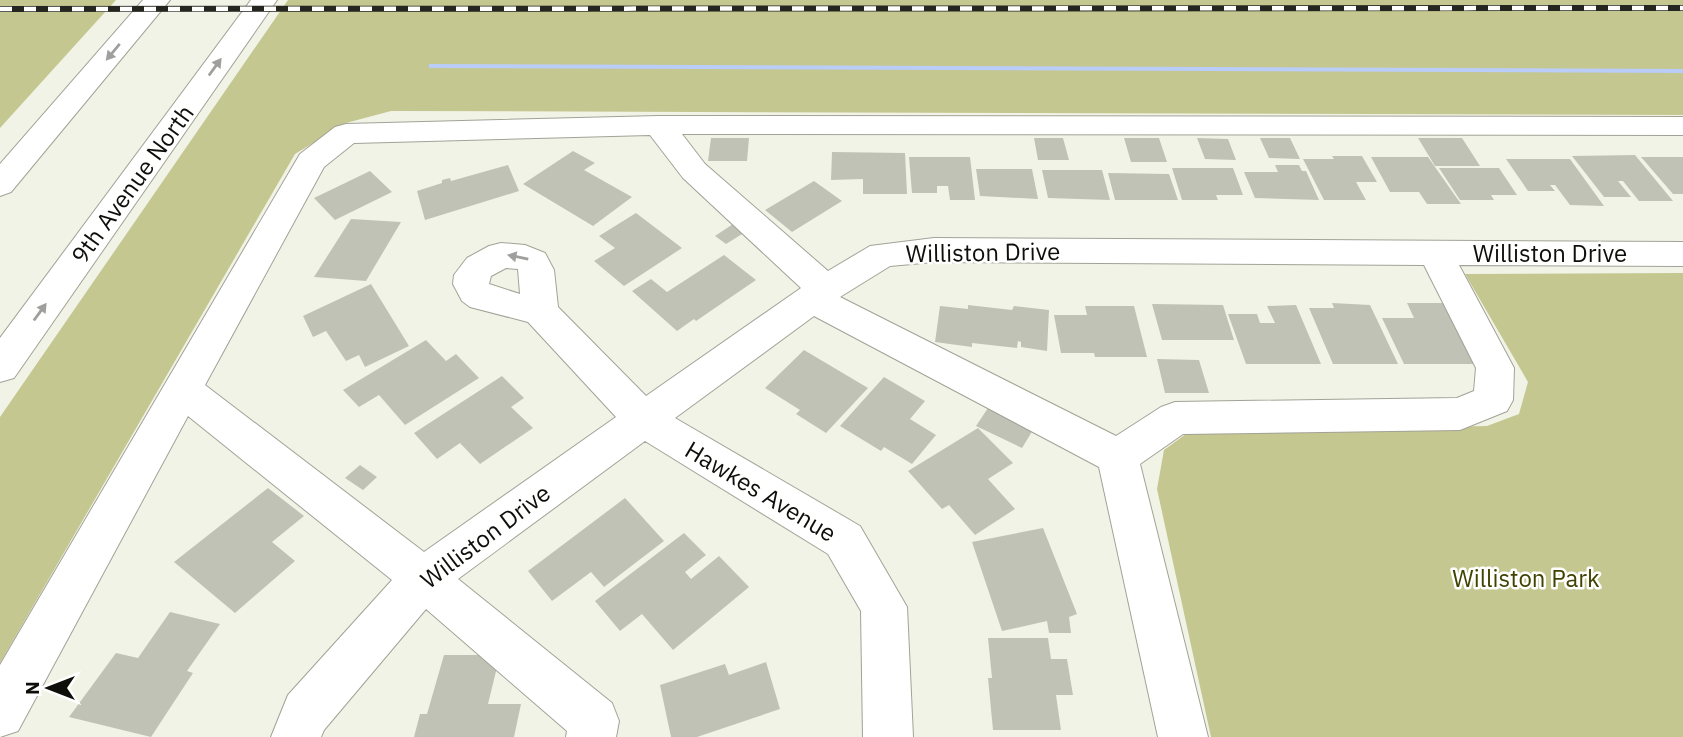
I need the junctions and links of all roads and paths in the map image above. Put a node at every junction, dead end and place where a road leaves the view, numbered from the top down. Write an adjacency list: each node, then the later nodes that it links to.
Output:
1 (157, 0): 5 (street, one-way to 5)
2 (264, 0): 10 (street, 9th Avenue North, one-way to 2)
3 (658, 125): 4 (street); 8 (street); 11 (street)
4 (1683, 126)
5 (0, 185)
6 (1434, 252): 7 (street, Williston Drive); 8 (street, Williston Drive); 13 (street)
7 (1683, 254)
8 (818, 293): 12 (street, Williston Drive); 13 (street)
9 (540, 312): 12 (street, Hawkes Avenue)
10 (0, 367)
11 (182, 388): 14 (street); 15 (street)
12 (645, 420): 14 (street, Williston Drive); 18 (street, Hawkes Avenue)
13 (1118, 457): 19 (street)
14 (423, 578): 16 (street, Williston Drive); 17 (street)
15 (0, 713)
16 (296, 737)
17 (591, 737)
18 (888, 737)
19 (1182, 737)

